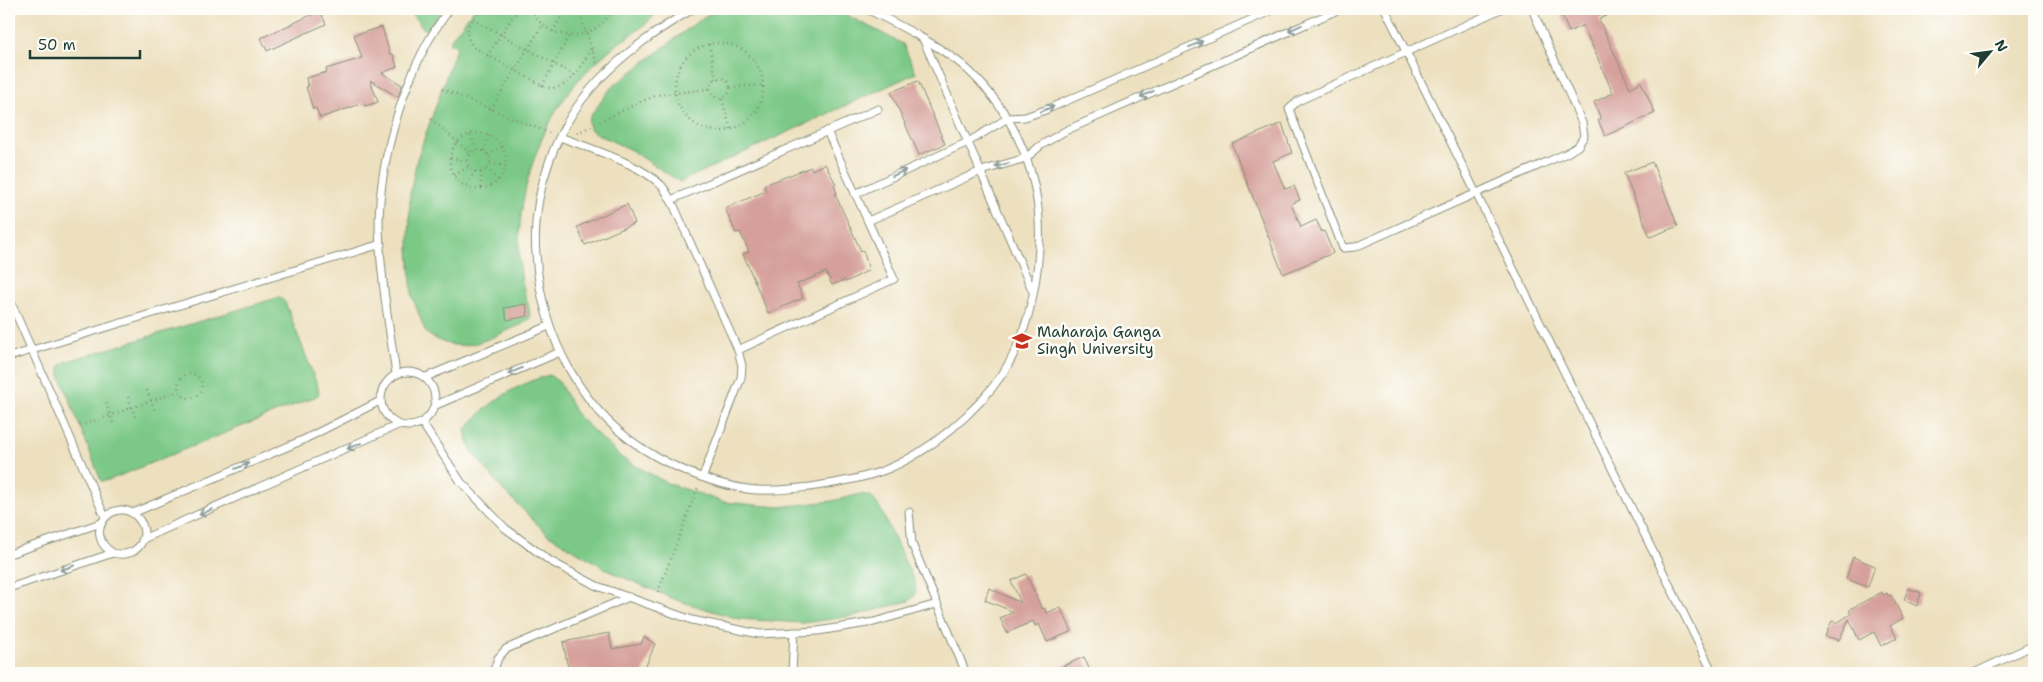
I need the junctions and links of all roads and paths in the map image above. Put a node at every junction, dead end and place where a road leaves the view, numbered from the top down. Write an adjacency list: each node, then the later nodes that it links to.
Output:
1 (450, 9): 73 (lane)
2 (482, 9): 15 (path)
3 (518, 9): 18 (path)
4 (532, 9): 16 (path)
5 (565, 9): 6 (path); 17 (path)
6 (579, 9): 19 (path)
7 (612, 9): 19 (path)
8 (693, 9): 30 (lane)
9 (867, 9): 21 (lane)
10 (1275, 9): 41 (lane, one-way to 10)
11 (1340, 9): 56 (lane, one-way to 56)
12 (1386, 9): 25 (lane)
13 (1501, 9): 25 (lane)
14 (1532, 9): 70 (lane)
15 (472, 19): 18 (path); 26 (path)
16 (543, 24): 17 (path); 24 (path)
17 (553, 32): 20 (path)
18 (501, 34): 24 (path); 26 (path)
19 (586, 34): 20 (path); 23 (path)
20 (569, 36): 27 (path)
21 (924, 41): 41 (lane); 49 (lane)
22 (709, 44): 31 (path); 32 (path); 37 (path)
23 (592, 48): 29 (path); 30 (path)
24 (528, 49): 27 (path); 28 (path)
25 (1408, 53): 70 (lane); 70 (lane)
26 (487, 56): 28 (path)
27 (553, 63): 29 (path); 33 (path)
28 (514, 71): 33 (path); 40 (path)
29 (574, 75): 33 (path)
30 (602, 77): 47 (lane)
31 (716, 79): 34 (path); 36 (path)
32 (764, 85): 34 (path); 43 (path)
33 (542, 86)
34 (730, 87): 38 (path)
35 (442, 89): 40 (path)
36 (709, 89): 37 (path); 38 (path)
37 (675, 92): 43 (path); 47 (path)
38 (722, 99): 43 (path)
39 (878, 108): 44 (lane)
40 (491, 109): 47 (path)
41 (1008, 118): 49 (lane); 56 (lane)
42 (431, 119): 48 (path)
43 (731, 130)
44 (827, 131): 69 (lane); 71 (lane)
45 (470, 134): 46 (path); 48 (path); 51 (path)
46 (489, 135): 50 (path); 52 (path)
47 (563, 138): 71 (lane); 76 (lane)
48 (458, 142): 53 (path); 55 (path)
49 (968, 142): 64 (lane); 69 (lane, one-way to 49)
50 (502, 147): 54 (path); 59 (path)
51 (477, 150): 52 (path); 53 (path)
52 (484, 151): 54 (path)
53 (470, 154): 57 (path)
54 (488, 155): 58 (path)
55 (451, 158): 57 (path); 65 (path)
56 (1026, 158): 64 (lane, one-way to 64); 74 (lane)
57 (468, 161): 60 (path)
58 (490, 164): 59 (path); 61 (path)
59 (506, 165): 66 (path)
60 (470, 166): 62 (path); 65 (path)
61 (487, 168): 63 (path); 66 (path)
62 (475, 171): 63 (path); 67 (path)
63 (481, 172): 68 (path)
64 (981, 172): 72 (lane); 74 (lane)
65 (454, 175): 67 (path)
66 (498, 180): 68 (path)
67 (467, 186): 68 (path)
68 (481, 188)
69 (855, 194): 72 (lane)
70 (1477, 194): 114 (lane)
71 (670, 200): 78 (lane)
72 (868, 221): 78 (lane)
73 (381, 244): 77 (lane); 81 (lane)
74 (1033, 293): 98 (lane)
75 (9, 298): 77 (lane)
76 (550, 326): 79 (lane); 82 (lane)
77 (32, 350): 80 (lane); 101 (lane)
78 (738, 350): 98 (lane)
79 (560, 352): 89 (lane, one-way to 89); 98 (lane)
80 (9, 357)
81 (396, 374): 82 (lane); 87 (lane)
82 (426, 377): 89 (lane)
83 (147, 390): 86 (path)
84 (179, 391): 84 (path); 86 (path)
85 (128, 397): 90 (path)
86 (151, 401): 90 (path); 91 (path)
87 (380, 401): 95 (lane); 100 (lane, one-way to 87)
88 (106, 404): 92 (path)
89 (436, 405): 94 (lane)
90 (132, 408): 92 (path); 93 (path)
91 (155, 411)
92 (111, 415): 96 (path); 97 (path)
93 (136, 419)
94 (422, 424): 95 (lane); 107 (lane)
95 (398, 425): 102 (lane, one-way to 102)
96 (80, 426)
97 (114, 426)
98 (703, 476): 106 (path)
99 (909, 512): 108 (lane)
100 (132, 513): 101 (lane); 102 (lane)
101 (103, 520): 103 (lane); 104 (lane)
102 (143, 539): 103 (lane)
103 (113, 553): 105 (lane, one-way to 105)
104 (9, 554)
105 (9, 588)
106 (658, 592)
107 (629, 597): 109 (lane); 111 (lane)
108 (937, 604): 109 (lane); 113 (lane)
109 (794, 632): 112 (lane)
110 (2034, 645): 115 (lane)
111 (493, 673)
112 (792, 673)
113 (966, 673)
114 (1713, 673)
115 (1974, 673)

